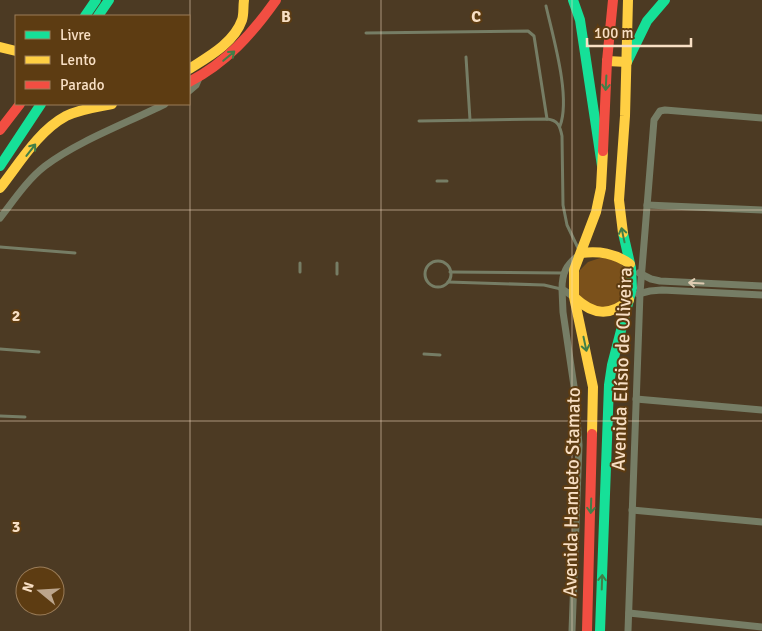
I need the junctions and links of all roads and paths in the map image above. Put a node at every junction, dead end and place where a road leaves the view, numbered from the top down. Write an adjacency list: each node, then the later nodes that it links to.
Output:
1 (96, 0): 10 (main road)
2 (111, 0): 11 (main road); 12 (main road)
3 (244, 0): 19 (main road)
4 (276, 0): 20 (main road, one-way to 4)
5 (572, 0): 34 (main road)
6 (614, 0): 17 (main road, Avenida Hamleto Stamato)
7 (628, 0): 18 (main road, Avenida Hamleto Stamato)
8 (665, 0): 18 (main road)
9 (546, 6): 31 (lane)
10 (86, 15)
11 (99, 15)
12 (108, 15)
13 (366, 33): 28 (lane)
14 (0, 47): 15 (main road)
15 (15, 50)
16 (466, 57): 29 (lane)
17 (607, 62): 18 (main road); 34 (main road, Avenida Hamleto Stamato, one-way to 34)
18 (627, 62): 46 (main road, Avenida Hamleto Stamato, one-way to 18)
19 (190, 68)
20 (200, 77): 21 (main road); 22 (street)
21 (190, 82)
22 (190, 90)
23 (19, 105): 32 (main road)
24 (40, 105): 33 (main road)
25 (108, 105): 37 (main road, one-way to 25)
26 (163, 105): 40 (street)
27 (762, 118): 38 (street, Avenida Elísio de Oliveira)
28 (547, 119): 29 (lane); 31 (lane)
29 (470, 120): 30 (lane)
30 (419, 121)
31 (560, 126): 43 (lane)
32 (0, 130)
33 (0, 166)
34 (602, 166): 43 (main road, Avenida Hamleto Stamato)
35 (437, 181): 36 (lane)
36 (447, 181)
37 (0, 188)
38 (647, 205): 39 (street); 51 (street, Avenida Elísio de Oliveira)
39 (762, 210)
40 (0, 218)
41 (0, 247): 42 (lane)
42 (75, 253)
43 (581, 253): 46 (main road); 49 (street); 59 (main road, Avenida Hamleto Stamato)
44 (300, 263): 47 (lane)
45 (337, 263): 50 (lane)
46 (630, 264): 51 (street); 60 (main road, Avenida Hamleto Stamato)
47 (300, 272)
48 (450, 272): 49 (lane); 52 (lane); 52 (lane)
49 (563, 273): 55 (street)
50 (336, 274)
51 (641, 275): 53 (street, one-way to 51); 56 (street, Avenida Elísio de Oliveira)
52 (448, 282): 55 (lane)
53 (725, 284): 54 (street); 57 (street)
54 (762, 286)
55 (562, 289): 59 (street); 73 (street)
56 (640, 293): 57 (street); 60 (street); 65 (street, Avenida Elísio de Oliveira)
57 (724, 294): 58 (street)
58 (762, 295)
59 (574, 297): 60 (main road); 74 (main road, Avenida Hamleto Stamato, one-way to 74)
60 (629, 300): 75 (main road, Avenida Hamleto Stamato, one-way to 60)
61 (0, 349): 62 (lane)
62 (39, 352)
63 (424, 354): 64 (lane)
64 (440, 355)
65 (636, 399): 66 (street); 69 (street, Avenida Elísio de Oliveira)
66 (762, 410)
67 (0, 416): 68 (lane)
68 (25, 417)
69 (632, 510): 70 (street); 71 (street, Avenida Elísio de Oliveira)
70 (762, 522)
71 (629, 613): 72 (street); 76 (street, Avenida Elísio de Oliveira)
72 (762, 627)
73 (572, 631)
74 (587, 631)
75 (600, 631)
76 (628, 631)

